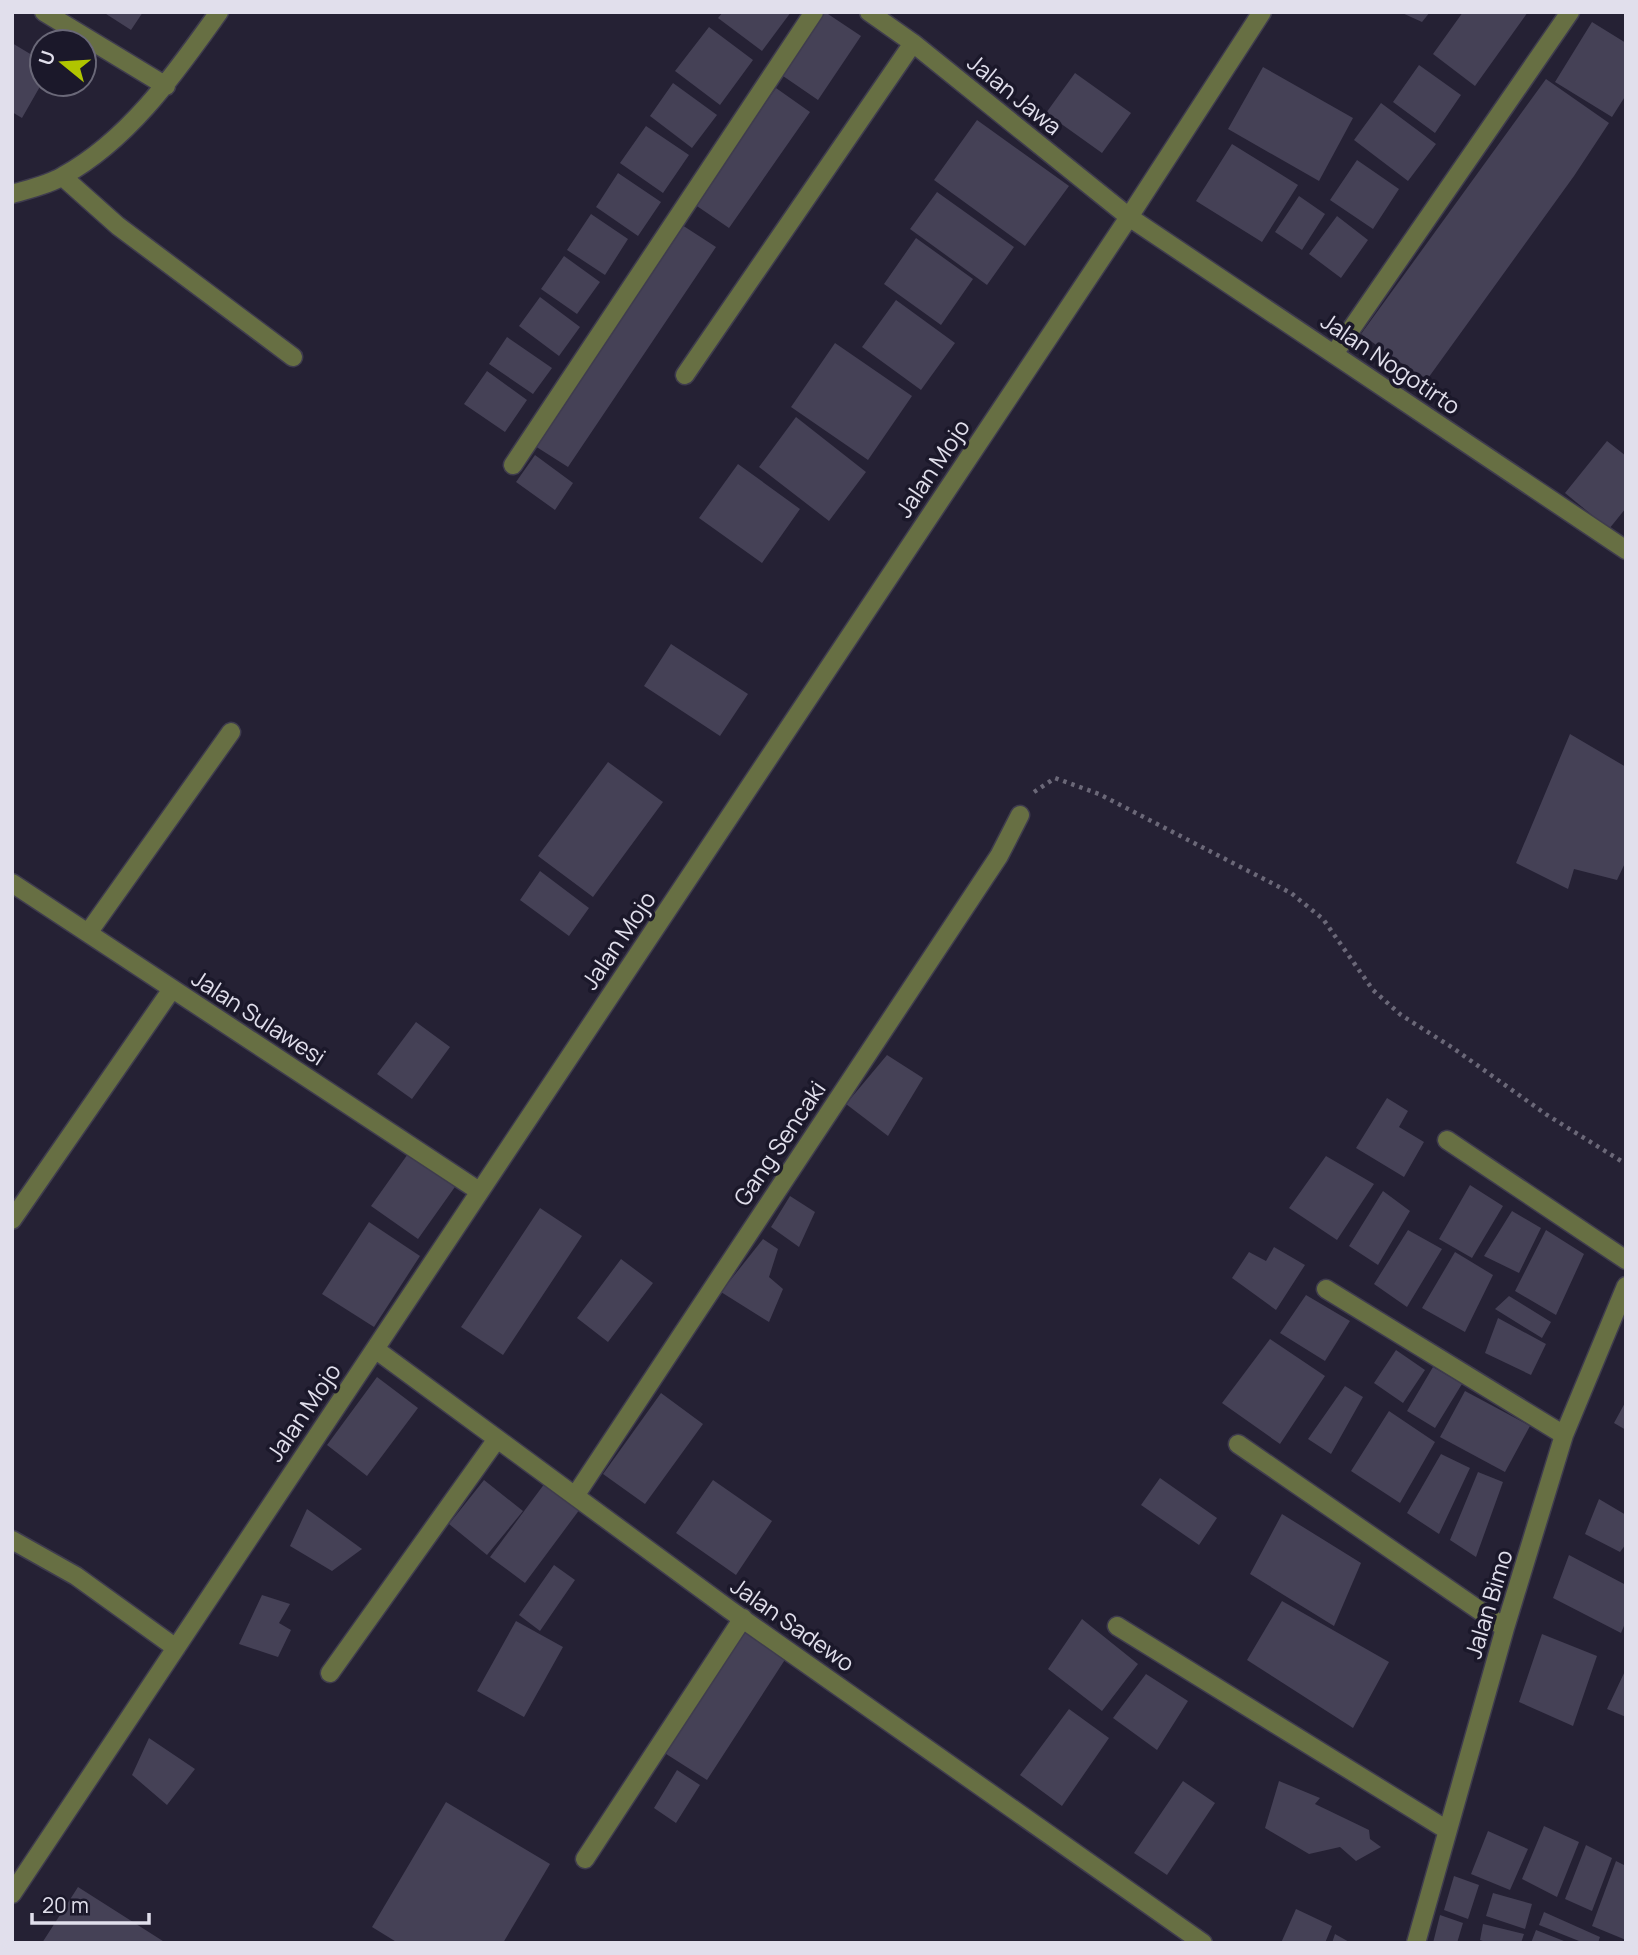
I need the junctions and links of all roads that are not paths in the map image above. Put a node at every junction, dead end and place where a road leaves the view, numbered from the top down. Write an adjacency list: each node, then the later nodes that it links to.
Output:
1 (44, 12): 8 (street)
2 (219, 12): 8 (street)
3 (814, 12): 15 (street)
4 (869, 12): 7 (street, Jalan Jawa)
5 (1262, 12): 11 (street, Jalan Mojo)
6 (1570, 12): 12 (street)
7 (913, 43): 11 (street, Jalan Jawa); 14 (street)
8 (166, 86): 9 (street)
9 (62, 177): 10 (street); 13 (street)
10 (12, 194)
11 (1129, 217): 12 (street, Jalan Nogotirto); 23 (street, Jalan Mojo)
12 (1334, 354): 16 (street, Jalan Nogotirto)
13 (293, 357)
14 (685, 374)
15 (513, 465)
16 (1626, 550)
17 (231, 732): 20 (street)
18 (1020, 815): 32 (street, Gang Sencaki)
19 (12, 883): 20 (street, Jalan Sulawesi)
20 (88, 933): 21 (street, Jalan Sulawesi)
21 (172, 989): 23 (street, Jalan Sulawesi); 24 (street)
22 (1447, 1140): 25 (street)
23 (480, 1191): 28 (street, Jalan Mojo)
24 (12, 1220)
25 (1626, 1259)
26 (1626, 1286): 29 (street, Jalan Bimo)
27 (1326, 1289): 29 (street)
28 (375, 1349): 30 (street, Jalan Sadewo); 37 (street, Jalan Mojo)
29 (1564, 1436): 36 (street, Jalan Bimo)
30 (497, 1439): 32 (street, Jalan Sadewo); 38 (street)
31 (1238, 1444): 36 (street)
32 (575, 1496): 34 (street, Jalan Sadewo)
33 (12, 1540): 37 (street)
34 (743, 1619): 40 (street); 42 (street, Jalan Sadewo)
35 (1118, 1626): 39 (street)
36 (1505, 1628): 39 (street, Jalan Bimo)
37 (176, 1648): 41 (street, Jalan Mojo)
38 (330, 1673)
39 (1447, 1830): 43 (street, Jalan Bimo)
40 (585, 1858)
41 (12, 1894)
42 (1190, 1939)
43 (1416, 1943)

